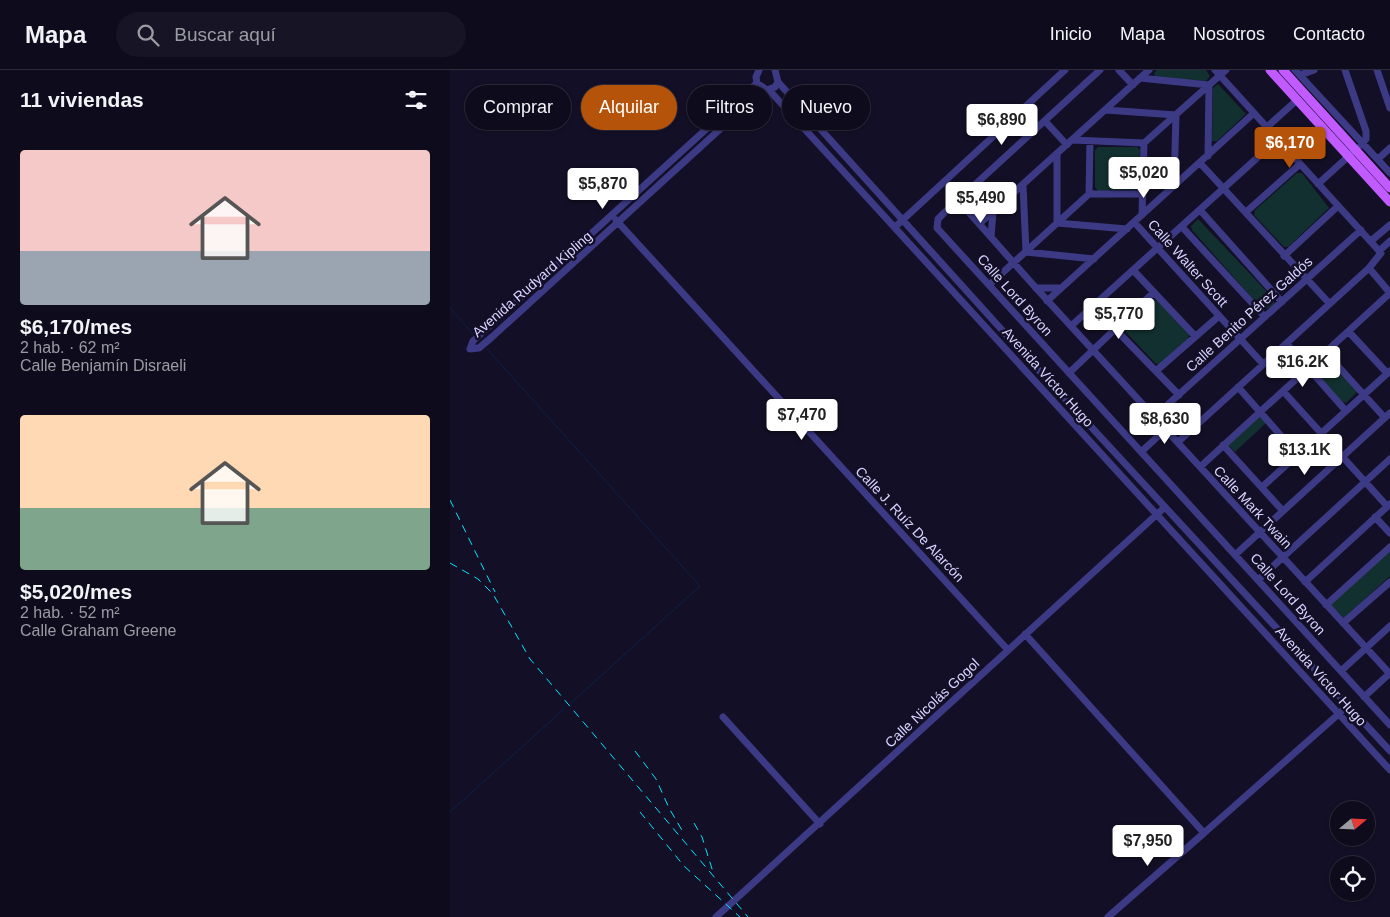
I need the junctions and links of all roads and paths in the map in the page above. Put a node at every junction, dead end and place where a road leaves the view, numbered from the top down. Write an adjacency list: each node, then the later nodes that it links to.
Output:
1 (759, 70): 15 (street)
2 (1065, 70): 59 (street)
3 (1100, 70): 26 (street, Calle Lord Byron)
4 (1119, 70): 18 (street)
5 (1149, 70): 14 (street)
6 (1270, 70): 21 (main road)
7 (1282, 70): 35 (main road)
8 (1314, 70): 12 (street)
9 (1345, 70): 33 (street)
10 (1377, 70): 22 (street)
11 (1221, 72): 19 (street); 24 (street)
12 (1297, 72): 33 (street)
13 (779, 74): 17 (street, Avenida Rudyard Kipling); 41 (street, Avenida Víctor Hugo)
14 (1140, 78): 18 (street); 19 (street)
15 (756, 83): 16 (street, Avenida Víctor Hugo); 58 (street, Avenida Rudyard Kipling)
16 (759, 85)
17 (771, 85)
18 (1133, 85): 23 (street)
19 (1209, 85): 25 (street); 37 (street)
20 (772, 95): 43 (street, Avenida Víctor Hugo)
21 (1296, 100): 27 (street); 35 (main road)
22 (1390, 108)
23 (1106, 110): 25 (street); 31 (street)
24 (1254, 113): 27 (street); 37 (street)
25 (1176, 115): 32 (street); 46 (street)
26 (1045, 121): 31 (street); 51 (street, Calle Lord Byron)
27 (1267, 127): 29 (street)
28 (723, 130): 62 (street, Avenida Rudyard Kipling)
29 (1278, 139): 40 (street); 47 (street)
30 (1090, 141): 31 (street); 32 (street); 49 (street)
31 (1070, 142): 36 (street)
32 (1144, 143): 50 (street)
33 (1363, 143): 35 (street); 38 (street)
34 (1390, 148): 38 (street)
35 (1352, 153): 44 (street); 48 (main road); 52 (main road)
36 (1057, 154): 45 (street); 61 (street)
37 (1208, 156): 39 (street)
38 (1378, 160): 42 (street)
39 (1200, 163): 46 (street); 47 (street)
40 (1300, 164): 44 (street); 56 (street)
41 (860, 172): 43 (street); 59 (street, Avenida Víctor Hugo)
42 (1390, 173)
43 (852, 181): 65 (street, Avenida Víctor Hugo)
44 (1318, 184): 53 (street)
45 (1023, 185): 55 (street); 74 (street)
46 (1174, 186): 57 (street)
47 (1223, 187): 54 (street); 56 (street)
48 (1390, 188)
49 (1089, 194): 50 (street); 61 (street)
50 (1141, 194): 57 (street)
51 (958, 200): 63 (street, Calle Mark Twain); 81 (street, Calle Lord Byron)
52 (1390, 202)
53 (1338, 206): 68 (street); 75 (street)
54 (1200, 210): 66 (street); 87 (street)
55 (993, 212): 63 (street); 69 (street)
56 (1246, 212): 75 (street)
57 (1142, 215): 60 (street)
58 (612, 217): 62 (street, Calle J. Ruíz De Alarcón); 93 (street, Avenida Rudyard Kipling)
59 (903, 220): 65 (street); 126 (street, Avenida Víctor Hugo)
60 (1134, 222): 67 (street); 72 (street, Calle Walter Scott)
61 (1057, 223): 67 (street, Calle Walter Scott); 74 (street)
62 (619, 224): 96 (street, Avenida Rudyard Kipling); 143 (street, Calle J. Ruíz De Alarcón)
63 (979, 224): 69 (street, Calle Mark Twain)
64 (1390, 225): 71 (street)
65 (895, 227): 128 (street, Avenida Víctor Hugo)
66 (1182, 227): 72 (street); 90 (street)
67 (1126, 229): 76 (street)
68 (1361, 230): 71 (street); 80 (street, Calle Benito Pérez Galdós)
69 (991, 237): 77 (street, Calle Mark Twain)
70 (1390, 241): 73 (street)
71 (1371, 242): 73 (street)
72 (1158, 248): 79 (street); 89 (street, Calle Walter Scott)
73 (1379, 251): 78 (street)
74 (1026, 252): 76 (street); 77 (street)
75 (1284, 256): 80 (street)
76 (1094, 259): 83 (street)
77 (1014, 263): 81 (street); 82 (street, Calle Mark Twain)
78 (1369, 268): 85 (street); 88 (street)
79 (1133, 270): 84 (street); 91 (street)
80 (1306, 280): 87 (street, Calle Benito Pérez Galdós); 88 (street)
81 (989, 285): 105 (street, Calle Lord Byron)
82 (1036, 288): 83 (street); 86 (street, Calle Mark Twain)
83 (1061, 288): 86 (street)
84 (1154, 292): 92 (street); 95 (street)
85 (1390, 293): 94 (street)
86 (1047, 301): 91 (street, Calle Mark Twain)
87 (1282, 302): 90 (street, Calle Benito Pérez Galdós)
88 (1329, 303): 98 (street)
89 (1219, 316): 95 (street); 97 (street, Calle Walter Scott)
90 (1265, 317): 97 (street, Calle Benito Pérez Galdós)
91 (1071, 326): 99 (street, Calle Mark Twain)
92 (1115, 328): 99 (street); 103 (street)
93 (486, 330): 96 (street); 96 (street, Avenida Rudyard Kipling)
94 (1349, 332): 100 (street); 104 (street)
95 (1195, 336): 103 (street)
96 (492, 337)
97 (1241, 340): 101 (street, Calle Walter Scott); 109 (street, Calle Benito Pérez Galdós)
98 (1287, 344): 101 (street); 102 (street)
99 (1092, 350): 105 (street); 113 (street, Calle Mark Twain)
100 (1326, 353): 102 (street); 108 (street)
101 (1263, 364): 106 (street)
102 (1308, 368): 107 (street); 110 (street)
103 (1156, 370): 109 (street)
104 (1388, 372): 108 (street)
105 (1069, 373): 118 (street, Calle Lord Byron)
106 (1238, 388): 111 (street); 116 (street)
107 (1282, 391): 111 (street); 115 (street)
108 (1364, 394): 110 (street); 112 (street)
109 (1179, 395): 113 (street, Calle Benito Pérez Galdós)
110 (1346, 411): 115 (street)
111 (1260, 412): 117 (street); 119 (street)
112 (1387, 416): 120 (street)
113 (1154, 417): 114 (street, Calle Mark Twain)
114 (1166, 429): 116 (street, Calle Mark Twain); 118 (street)
115 (1321, 434): 119 (street); 120 (street)
116 (1178, 442): 122 (street, Calle Mark Twain)
117 (1223, 445): 122 (street); 124 (street)
118 (1141, 452): 133 (street, Calle Lord Byron)
119 (1298, 455): 124 (street)
120 (1342, 457): 123 (street); 127 (street)
121 (1390, 459): 123 (street)
122 (1200, 467): 130 (street, Calle Mark Twain)
123 (1365, 482): 125 (street); 134 (street)
124 (1262, 487): 127 (street)
125 (1389, 505): 129 (street)
126 (1165, 507): 128 (street, Calle Nicolás Gogol); 147 (street, Avenida Víctor Hugo)
127 (1283, 511): 130 (street)
128 (1156, 514): 141 (street, Calle Nicolás Gogol); 148 (street, Avenida Víctor Hugo)
129 (1375, 517): 131 (street); 136 (street)
130 (1260, 532): 133 (street); 134 (street, Calle Mark Twain)
131 (1390, 533)
132 (1390, 547): 138 (street)
133 (1235, 555): 135 (street, Calle Lord Byron)
134 (1283, 558): 135 (street); 136 (street, Calle Mark Twain)
135 (1258, 580): 144 (street, Calle Lord Byron)
136 (1305, 582): 138 (street, Calle Mark Twain)
137 (1390, 582): 139 (street)
138 (1326, 605): 139 (street, Calle Mark Twain)
139 (1343, 623): 142 (street, Calle Mark Twain)
140 (1390, 626): 142 (street)
141 (1024, 634): 143 (street, Calle Nicolás Gogol); 154 (street)
142 (1366, 648): 144 (street); 145 (street, Calle Mark Twain)
143 (1008, 650): 153 (street, Calle Nicolás Gogol)
144 (1341, 671): 146 (street, Calle Lord Byron)
145 (1390, 674): 146 (street)
146 (1364, 696): 150 (street, Calle Lord Byron)
147 (1348, 706): 148 (street); 151 (street, Avenida Víctor Hugo)
148 (1338, 713): 152 (street, Avenida Víctor Hugo); 154 (street)
149 (723, 717): 153 (street)
150 (1390, 725)
151 (1390, 751)
152 (1390, 770)
153 (820, 824): 155 (street, Calle Nicolás Gogol)
154 (1204, 833): 156 (street)
155 (716, 917)
156 (1108, 917)

